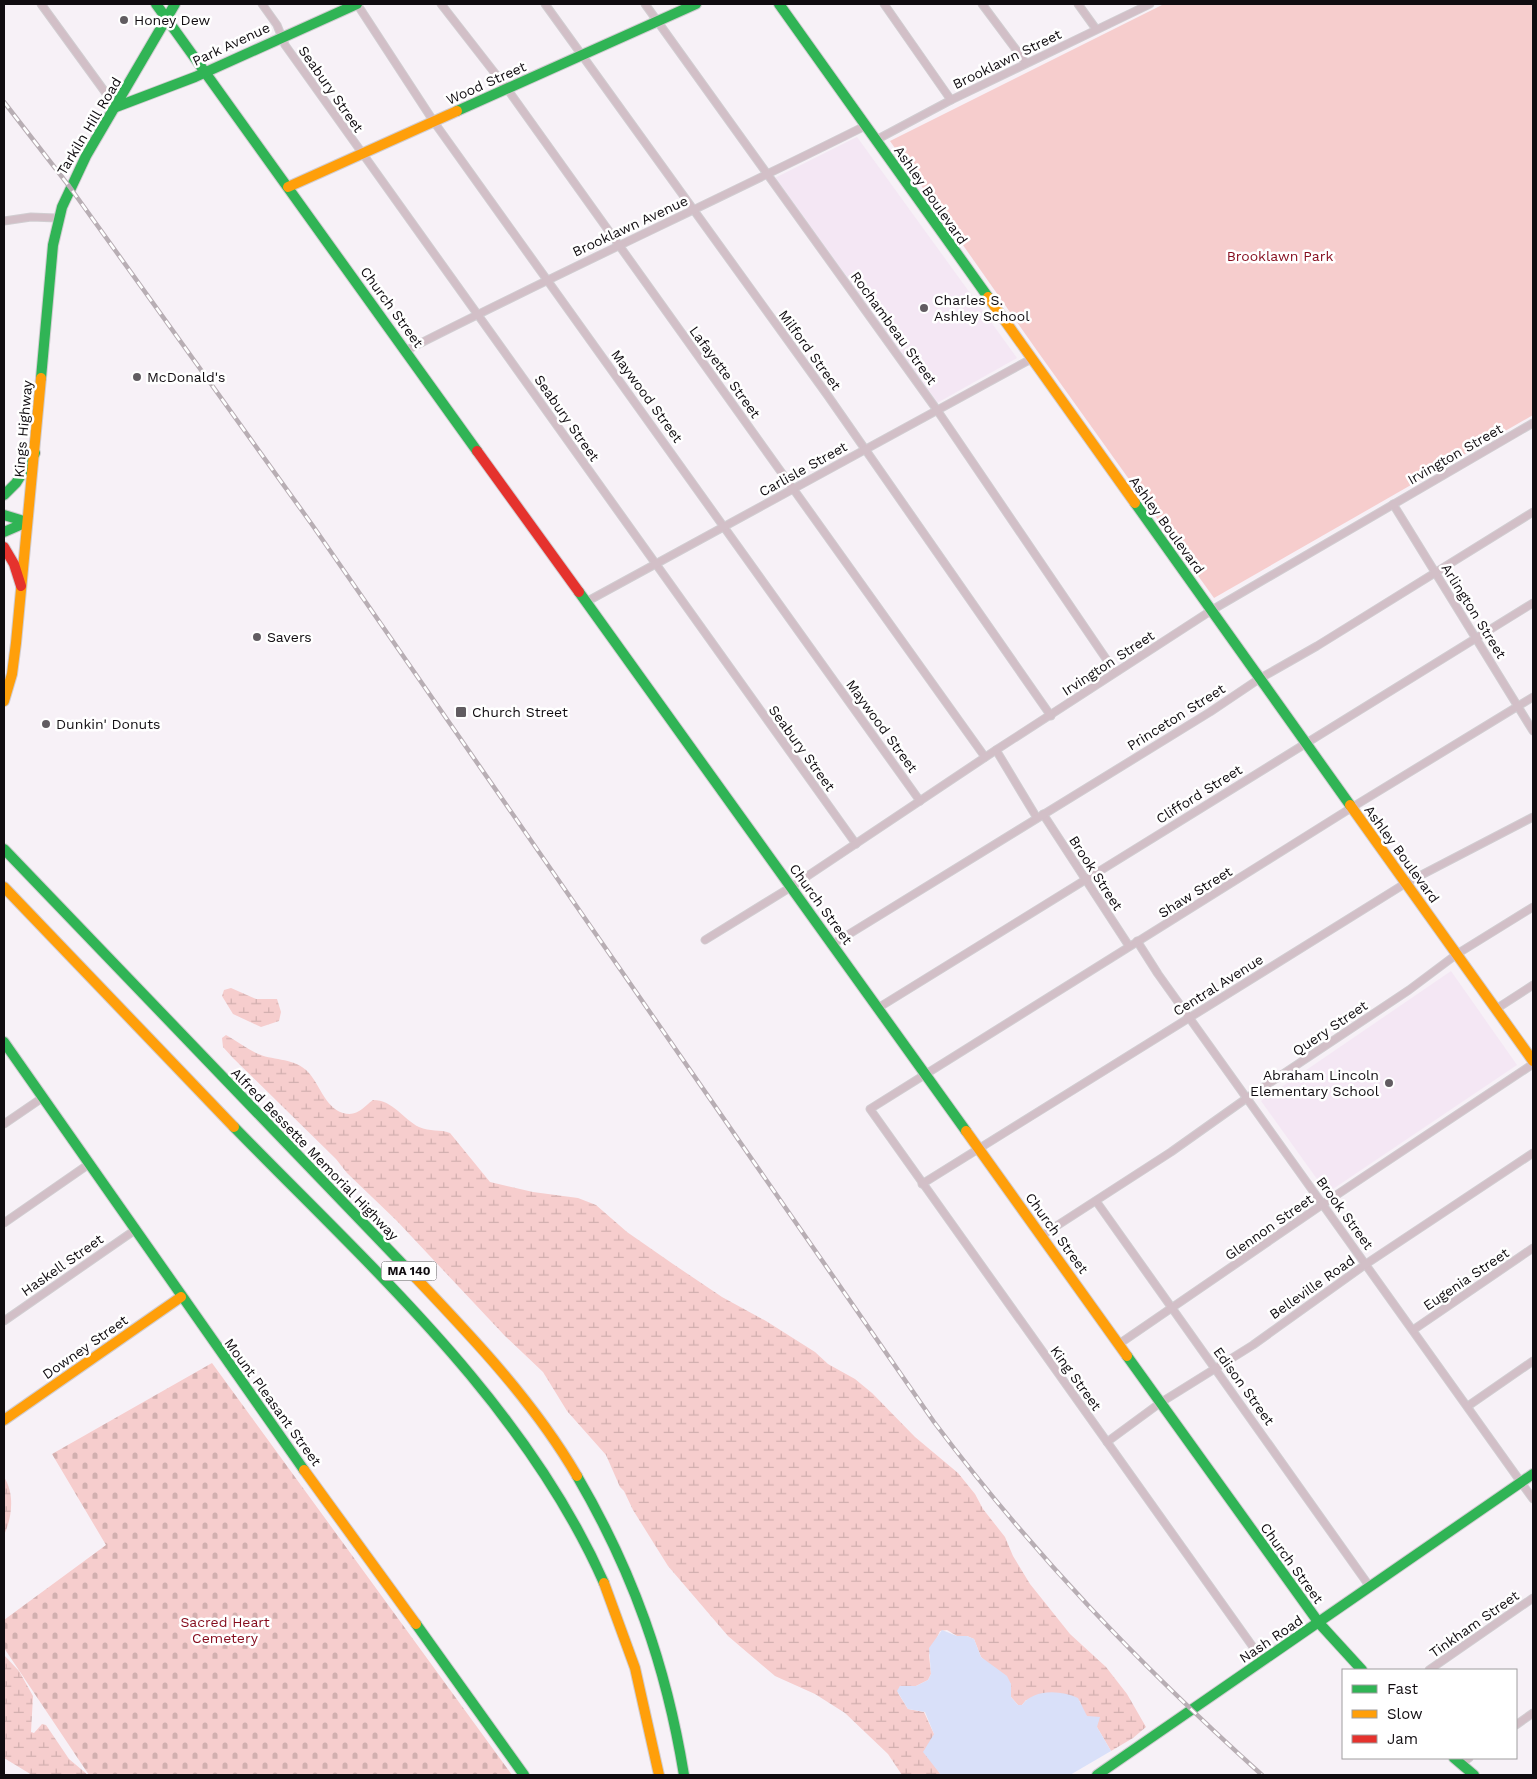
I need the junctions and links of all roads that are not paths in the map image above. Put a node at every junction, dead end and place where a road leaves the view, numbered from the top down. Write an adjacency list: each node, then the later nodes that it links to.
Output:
1 (41, 4): 24 (street)
2 (156, 4): 15 (main road, Church Street)
3 (175, 4): 15 (main road, Tarkiln Hill Road)
4 (262, 4): 18 (street, Seabury Street)
5 (357, 4): 18 (main road, Park Avenue); 25 (street, Maywood Street)
6 (441, 4): 22 (street, Lafayette Street)
7 (545, 4): 19 (street, Milford Street)
8 (645, 4): 16 (street, Rochambeau Street)
9 (696, 4): 16 (main road, Wood Street)
10 (779, 4): 26 (main road, Ashley Boulevard)
11 (884, 4): 23 (street)
12 (982, 4): 20 (street)
13 (1078, 4): 17 (street)
14 (1150, 4): 17 (street, Brooklawn Street)
15 (167, 18): 21 (main road, Church Street); 24 (main road, Tarkiln Hill Road)
16 (657, 21): 19 (main road, Wood Street); 29 (street, Rochambeau Street)
17 (1096, 30): 20 (street, Brooklawn Street)
18 (282, 36): 21 (main road, Park Avenue); 28 (street, Seabury Street)
19 (583, 55): 22 (main road, Wood Street); 31 (street, Milford Street)
20 (1026, 63): 23 (street, Brooklawn Street)
21 (206, 71): 24 (main road, Park Avenue); 30 (main road, Church Street)
22 (508, 90): 25 (main road, Wood Street); 34 (street, Lafayette Street)
23 (952, 100): 27 (street, Brooklawn Street)
24 (116, 107): 32 (main road, Tarkiln Hill Road)
25 (434, 122): 28 (main road, Wood Street); 35 (street, Maywood Street)
26 (865, 126): 27 (main road, Ashley Boulevard); 29 (street, Brooklawn Avenue)
27 (876, 140): 38 (main road, Ashley Boulevard)
28 (362, 154): 30 (main road, Wood Street); 36 (street, Seabury Street)
29 (768, 174): 31 (street, Brooklawn Avenue); 39 (street, Rochambeau Street)
30 (288, 187): 37 (main road, Church Street)
31 (693, 210): 34 (street, Brooklawn Avenue); 41 (street, Milford Street)
32 (57, 218): 33 (street); 42 (main road, Kings Highway)
33 (4, 221)
34 (618, 246): 35 (street, Brooklawn Avenue); 43 (street, Lafayette Street)
35 (547, 279): 36 (street, Brooklawn Avenue); 49 (street, Maywood Street)
36 (477, 314): 37 (street, Brooklawn Avenue); 52 (street, Seabury Street)
37 (407, 350): 55 (main road, Church Street)
38 (1031, 359): 39 (street, Carlisle Street); 57 (main road, Ashley Boulevard)
39 (937, 410): 41 (street, Carlisle Street); 59 (street, Rochambeau Street)
40 (1533, 423): 45 (street, Irvington Street)
41 (866, 449): 43 (street, Carlisle Street); 64 (street, Milford Street)
42 (35, 453): 44 (main road); 48 (main road, Kings Highway)
43 (793, 488): 49 (street, Carlisle Street); 68 (street, Lafayette Street)
44 (4, 495)
45 (1393, 504): 53 (street, Arlington Street); 57 (street, Irvington Street)
46 (1533, 512): 53 (street, Princeton Street)
47 (4, 515): 48 (main road)
48 (27, 522): 50 (main road); 54 (main road, Kings Highway)
49 (725, 526): 52 (street, Carlisle Street); 69 (street, Maywood Street)
50 (4, 532)
51 (4, 547): 54 (main road)
52 (656, 564): 55 (street, Carlisle Street); 73 (street, Seabury Street)
53 (1435, 572): 58 (street, Arlington Street); 60 (street, Princeton Street)
54 (22, 586): 62 (main road, Kings Highway)
55 (586, 602): 78 (main road, Church Street)
56 (1533, 603): 58 (street, Clifford Street)
57 (1212, 610): 59 (street, Irvington Street); 60 (main road, Ashley Boulevard)
58 (1476, 638): 63 (street, Arlington Street); 66 (street, Clifford Street)
59 (1115, 672): 64 (street, Irvington Street)
60 (1259, 679): 66 (main road, Ashley Boulevard); 71 (street, Princeton Street)
61 (1533, 697): 63 (street, Shaw Street)
62 (4, 701)
63 (1518, 706): 65 (street, Arlington Street); 70 (street, Shaw Street)
64 (1051, 716): 67 (street, Irvington Street)
65 (1533, 731)
66 (1305, 743): 70 (main road, Ashley Boulevard); 75 (street, Clifford Street)
67 (996, 750): 68 (street, Irvington Street); 71 (street, Brook Street)
68 (986, 757): 69 (street, Irvington Street)
69 (920, 801): 73 (street, Irvington Street)
70 (1351, 808): 76 (main road, Ashley Boulevard); 81 (street, Shaw Street)
71 (1040, 816): 75 (street, Brook Street); 82 (street, Princeton Street)
72 (1533, 817): 76 (street, Central Avenue)
73 (856, 844): 78 (street, Irvington Street)
74 (4, 849): 132 (main road, Alfred Bessette Memorial Highway / MA 140)
75 (1084, 880): 83 (street, Brook Street); 86 (street, Clifford Street)
76 (1406, 883): 84 (main road, Ashley Boulevard); 88 (street, Central Avenue)
77 (4, 887): 131 (main road, MA 140)
78 (791, 887): 80 (street, Irvington Street); 82 (main road, Church Street)
79 (1533, 907): 84 (street, Query Street)
80 (705, 940)
81 (1137, 941): 83 (street, Shaw Street); 88 (street, Brook Street)
82 (833, 944): 86 (main road, Church Street)
83 (1129, 946): 91 (street, Shaw Street)
84 (1457, 954): 87 (main road, Ashley Boulevard); 93 (street, Query Street)
85 (1533, 985): 87 (street)
86 (878, 1008): 91 (main road, Church Street)
87 (1496, 1009): 90 (main road, Ashley Boulevard)
88 (1190, 1016): 93 (street, Brook Street); 96 (street, Central Avenue)
89 (4, 1042): 92 (main road, Mount Pleasant Street)
90 (1533, 1062): 101 (street, Glennon Street)
91 (924, 1074): 94 (street, Shaw Street); 96 (main road, Church Street)
92 (42, 1098): 95 (street); 98 (main road, Mount Pleasant Street)
93 (1247, 1098): 100 (street, Query Street); 101 (street, Brook Street)
94 (870, 1109): 99 (street, King Street)
95 (4, 1124)
96 (979, 1148): 99 (street, Central Avenue); 104 (main road, Church Street)
97 (1533, 1152): 106 (street, Belleville Road)
98 (89, 1164): 102 (street); 103 (main road, Mount Pleasant Street)
99 (922, 1184): 117 (street, King Street)
100 (1096, 1201): 104 (street, Query Street); 108 (street, Edison Street)
101 (1323, 1204): 106 (street, Brook Street); 108 (street, Glennon Street)
102 (4, 1223)
103 (135, 1230): 107 (main road, Mount Pleasant Street); 109 (street, Haskell Street)
104 (1041, 1236): 111 (main road, Church Street)
105 (1533, 1248): 110 (street, Eugenia Street)
106 (1366, 1264): 110 (street, Brook Street); 113 (street, Belleville Road)
107 (182, 1297): 116 (main road, Downey Street); 130 (main road, Mount Pleasant Street)
108 (1172, 1308): 111 (street, Glennon Street); 113 (street, Edison Street)
109 (4, 1321)
110 (1413, 1330): 115 (street, Brook Street)
111 (1119, 1344): 114 (main road, Church Street)
112 (1533, 1361): 115 (street)
113 (1215, 1368): 114 (street, Belleville Road); 121 (street, Edison Street)
114 (1160, 1403): 117 (street, Belleville Road); 123 (main road, Church Street)
115 (1468, 1406): 119 (street, Brook Street)
116 (4, 1420)
117 (1107, 1442): 124 (street, King Street)
118 (1533, 1474): 119 (main road, Nash Road)
119 (1522, 1482): 120 (street, Brook Street); 121 (main road, Nash Road)
120 (1533, 1499)
121 (1370, 1587): 123 (main road, Nash Road)
122 (1533, 1598): 126 (street, Tinkham Street)
123 (1319, 1623): 124 (main road, Nash Road); 125 (main road, Church Street)
124 (1263, 1661): 133 (main road, Nash Road)
125 (1361, 1669)
126 (1430, 1669)
127 (1533, 1713): 128 (street)
128 (1517, 1724)
129 (1461, 1760): 134 (main road)
130 (524, 1775)
131 (659, 1775)
132 (684, 1775)
133 (1097, 1775)
134 (1474, 1775)

